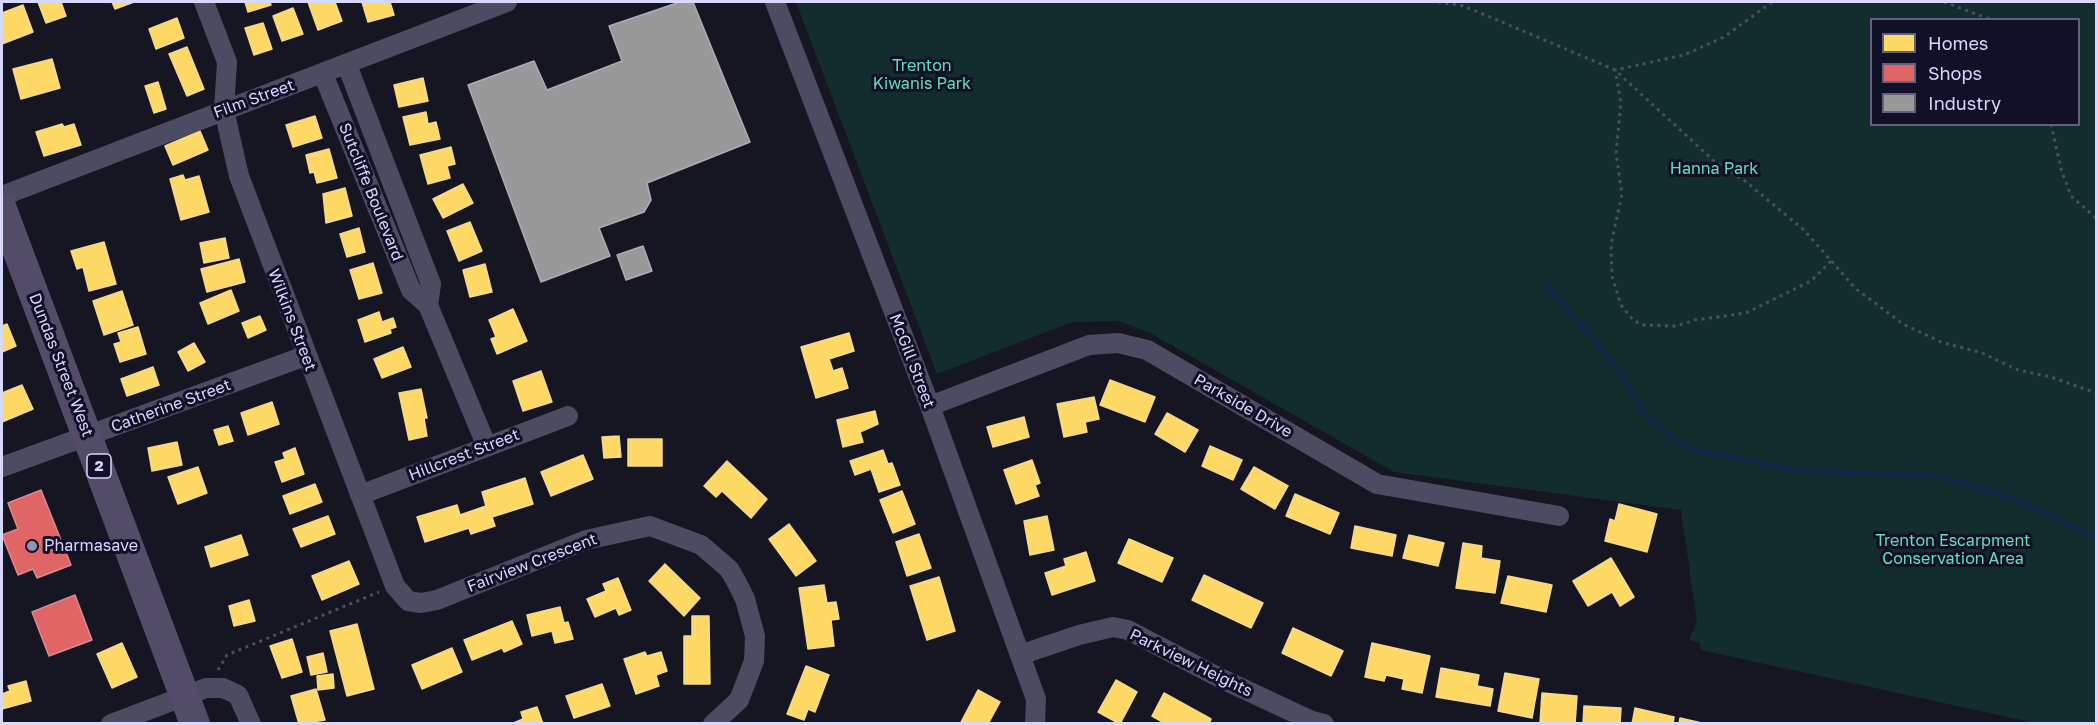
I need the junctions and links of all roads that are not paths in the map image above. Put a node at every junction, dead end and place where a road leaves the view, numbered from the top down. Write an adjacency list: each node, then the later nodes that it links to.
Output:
1 (204, 2): 6 (street, Wilkins Street)
2 (774, 2): 11 (street, McGill Street)
3 (496, 3): 4 (street, Film Street)
4 (347, 65): 5 (street, Film Street); 9 (street, Sutcliffe Boulevard)
5 (323, 74): 6 (street, Film Street); 9 (street, Sutcliffe Boulevard)
6 (224, 110): 7 (street, Film Street); 10 (street, Wilkins Street)
7 (2, 196)
8 (2, 209): 13 (main road, Dundas Street West / 2)
9 (428, 305): 14 (street, Sutcliffe Boulevard)
10 (305, 356): 13 (street, Catherine Street); 16 (street, Wilkins Street)
11 (930, 406): 17 (street, Parkside Drive); 19 (street, McGill Street)
12 (568, 416): 14 (street, Hillcrest Street)
13 (88, 436): 15 (street, Catherine Street); 20 (main road, Dundas Street West / 2)
14 (487, 447): 16 (street, Hillcrest Street)
15 (2, 467)
16 (360, 495): 18 (street, Wilkins Street)
17 (1558, 516)
18 (437, 600): 23 (street, Fairview Crescent)
19 (1020, 655): 24 (street, McGill Street); 25 (street, Parkview Heights)
20 (196, 703): 21 (street); 22 (street)
21 (111, 723)
22 (251, 723)
23 (713, 723)
24 (1035, 723)
25 (1316, 723)

